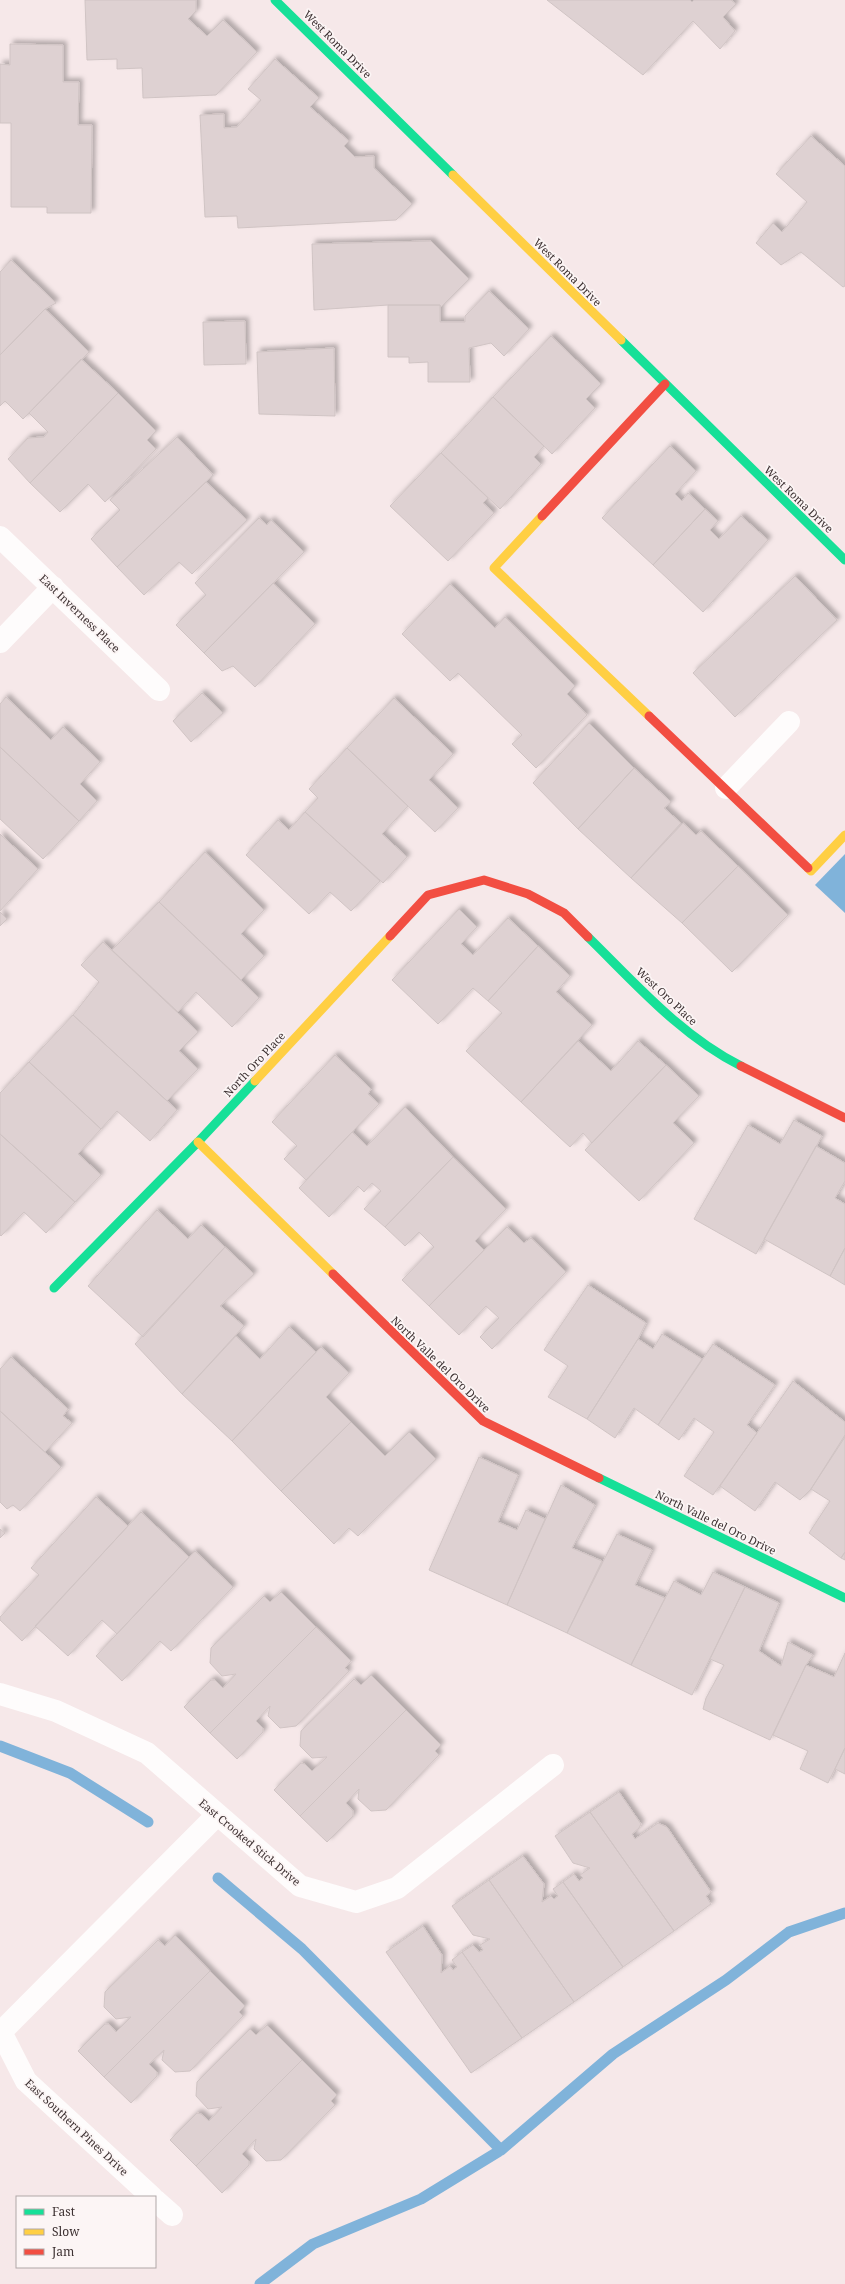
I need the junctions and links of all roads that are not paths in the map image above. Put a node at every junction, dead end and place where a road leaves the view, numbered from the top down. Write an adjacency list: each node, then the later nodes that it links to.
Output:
1 (275, 0): 2 (street, West Roma Drive)
2 (665, 384): 4 (street, West Roma Drive); 9 (street)
3 (0, 537): 5 (street, East Inverness Place)
4 (845, 560)
5 (53, 587): 6 (street); 7 (street, East Inverness Place)
6 (0, 642)
7 (159, 690)
8 (790, 722): 9 (street)
9 (726, 788): 10 (street)
10 (845, 835)
11 (484, 880): 12 (street, West Oro Place); 13 (street, North Oro Place)
12 (845, 1118)
13 (198, 1142): 14 (street, North Oro Place); 15 (street, North Valle del Oro Drive)
14 (54, 1288)
15 (845, 1598)
16 (0, 1694): 18 (street, East Crooked Stick Drive)
17 (553, 1765): 18 (street, East Crooked Stick Drive)
18 (217, 1815): 19 (street)
19 (1, 2030): 20 (street, East Southern Pines Drive)
20 (151, 2196)
21 (156, 2201): 22 (street)
22 (172, 2215)

